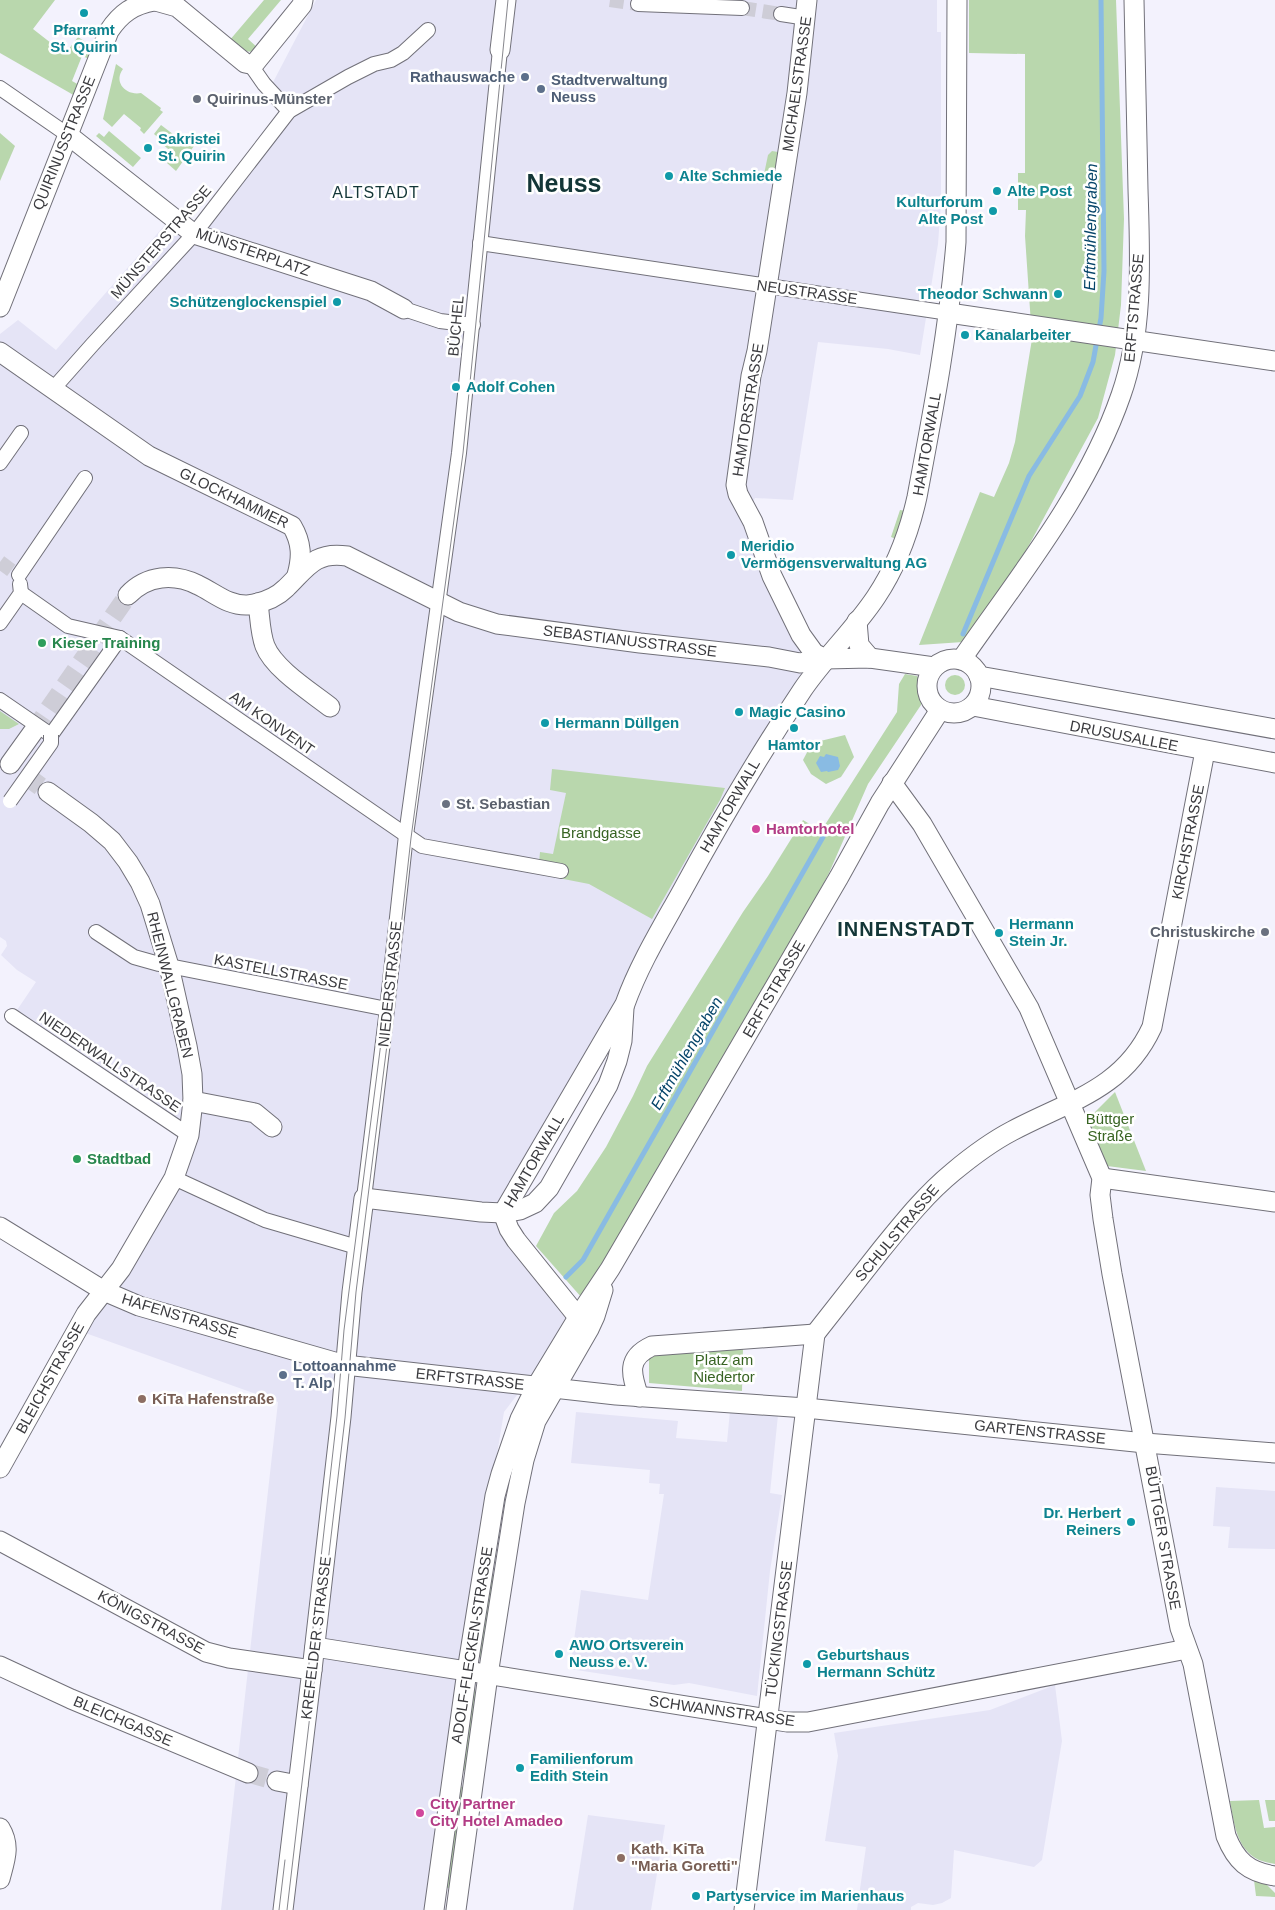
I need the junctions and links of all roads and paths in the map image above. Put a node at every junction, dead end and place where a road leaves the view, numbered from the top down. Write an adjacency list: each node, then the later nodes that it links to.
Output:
1 (303, 0): 12 (street)
2 (506, 0): 11 (street)
3 (957, 0): 21 (street, HAMTORWALL)
4 (1134, 0): 23 (street, ERFTSTRASSE)
5 (153, 1): 12 (street); 15 (street, QUIRINUSSTRASSE)
6 (638, 4): 8 (street)
7 (807, 6): 9 (street); 18 (street, MICHAELSTRASSE)
8 (742, 8)
9 (781, 14)
10 (428, 30): 14 (street)
11 (500, 50): 17 (street, BÜCHEL)
12 (250, 64): 14 (street)
13 (0, 88): 15 (street)
14 (289, 111): 16 (street, MÜNSTERSTRASSE)
15 (68, 135): 16 (street, MÜNSTERPLATZ); 19 (street, QUIRINUSSTRASSE)
16 (194, 234): 20 (street, MÜNSTERPLATZ); 26 (street, MÜNSTERSTRASSE)
17 (480, 243): 18 (street, NEUSTRASSE); 22 (street, BÜCHEL)
18 (766, 287): 21 (street, NEUSTRASSE); 39 (street, HAMTORSTRASSE)
19 (0, 307)
20 (404, 309): 22 (street)
21 (949, 313): 23 (street, NEUSTRASSE); 35 (street, HAMTORWALL)
22 (473, 325): 34 (street, BÜCHEL)
23 (1134, 341): 25 (street, NEUSTRASSE); 40 (street, ERFTSTRASSE)
24 (0, 352): 26 (street, GLOCKHAMMER)
25 (1275, 361)
26 (53, 389): 30 (street, GLOCKHAMMER)
27 (21, 433): 28 (street)
28 (0, 464)
29 (85, 478): 31 (street)
30 (297, 575): 33 (street); 34 (street)
31 (21, 593): 36 (street); 37 (street, AM KONVENT)
32 (128, 595): 33 (street)
33 (258, 603): 45 (street)
34 (439, 603): 39 (street, SEBASTIANUSSTRASSE); 55 (street, NIEDERSTRASSE)
35 (857, 621): 38 (street); 39 (street, HAMTORWALL)
36 (0, 623)
37 (120, 638): 48 (street); 55 (street, AM KONVENT)
38 (870, 658): 39 (street, SEBASTIANUSSTRASSE); 41 (street, SEBASTIANUSSTRASSE)
39 (824, 660): 59 (street, HAMTORWALL)
40 (961, 660): 41 (street); 42 (street)
41 (934, 667): 46 (street)
42 (980, 676): 44 (street); 47 (street)
43 (0, 700): 48 (street)
44 (973, 706): 46 (street); 49 (street, DRUSUSALLEE)
45 (330, 707)
46 (940, 710): 52 (street, ERFTSTRASSE)
47 (1275, 729)
48 (42, 733): 51 (street); 54 (street, bridge)
49 (1205, 751): 50 (street, DRUSUSALLEE); 63 (street, KIRCHSTRASSE)
50 (1275, 763)
51 (12, 766)
52 (892, 783): 63 (street, BÜTTGER STRASSE); 73 (street, ERFTSTRASSE)
53 (48, 792): 58 (street, RHEINWALLGRABEN)
54 (10, 801)
55 (406, 835): 56 (street, AM KONVENT); 60 (street, NIEDERSTRASSE)
56 (561, 871)
57 (96, 932): 58 (street, KASTELLSTRASSE)
58 (169, 966): 60 (street, KASTELLSTRASSE); 62 (street, RHEINWALLGRABEN)
59 (624, 1004): 70 (street, HAMTORWALL); 70 (street, HAMTORWALL)
60 (388, 1009): 68 (street, NIEDERSTRASSE)
61 (12, 1016): 65 (street, NIEDERWALLSTRASSE)
62 (193, 1101): 64 (street); 65 (street, RHEINWALLGRABEN)
63 (1071, 1104): 67 (street, BÜTTGER STRASSE); 76 (street, SCHULSTRASSE)
64 (272, 1128)
65 (189, 1135): 66 (street, RHEINWALLGRABEN)
66 (174, 1178): 72 (street); 74 (street, RHEINWALLGRABEN)
67 (1102, 1178): 69 (street); 81 (street, BÜTTGER STRASSE)
68 (364, 1198): 70 (street, HAMTORWALL); 72 (street, NIEDERSTRASSE)
69 (1275, 1202)
70 (503, 1213): 75 (street, HAMTORWALL)
71 (0, 1227): 74 (street, HAFENSTRASSE)
72 (357, 1247): 77 (street, NIEDERSTRASSE)
73 (610, 1269): 75 (street, ERFTSTRASSE); 78 (street, ERFTSTRASSE)
74 (104, 1291): 77 (street, HAFENSTRASSE); 83 (street, BLEICHSTRASSE)
75 (578, 1317): 78 (street, ERFTSTRASSE)
76 (815, 1334): 79 (street); 80 (street)
77 (345, 1365): 78 (street, ERFTSTRASSE); 85 (street, KREFELDER STRASSE)
78 (545, 1388): 79 (street); 89 (street, ADOLF-FLECKEN-STRASSE); 90 (street, ADOLF-FLECKEN-STRASSE)
79 (640, 1396): 80 (street)
80 (806, 1408): 81 (street, GARTENSTRASSE); 91 (street, TÜCKINGSTRASSE)
81 (1145, 1443): 82 (street, GARTENSTRASSE); 86 (street, BÜTTGER STRASSE)
82 (1275, 1454)
83 (0, 1468)
84 (0, 1541): 88 (street, KÖNIGSTRASSE)
85 (315, 1647): 88 (street, KREFELDER STRASSE); 89 (street, SCHWANNSTRASSE)
86 (1187, 1649): 91 (street, SCHWANNSTRASSE); 96 (street, BÜTTGER STRASSE)
87 (0, 1666): 92 (street, BLEICHGASSE)
88 (312, 1670): 94 (street, KREFELDER STRASSE)
89 (467, 1671): 90 (street, SCHWANNSTRASSE); 99 (street, ADOLF-FLECKEN-STRASSE)
90 (488, 1675): 91 (street, SCHWANNSTRASSE); 100 (street, ADOLF-FLECKEN-STRASSE)
91 (768, 1720): 101 (street, TÜCKINGSTRASSE)
92 (248, 1773)
93 (277, 1781): 94 (street)
94 (298, 1785): 98 (street, KREFELDER STRASSE)
95 (0, 1828): 97 (street)
96 (1275, 1876)
97 (0, 1879)
98 (283, 1910)
99 (434, 1910)
100 (456, 1910)
101 (744, 1910)

